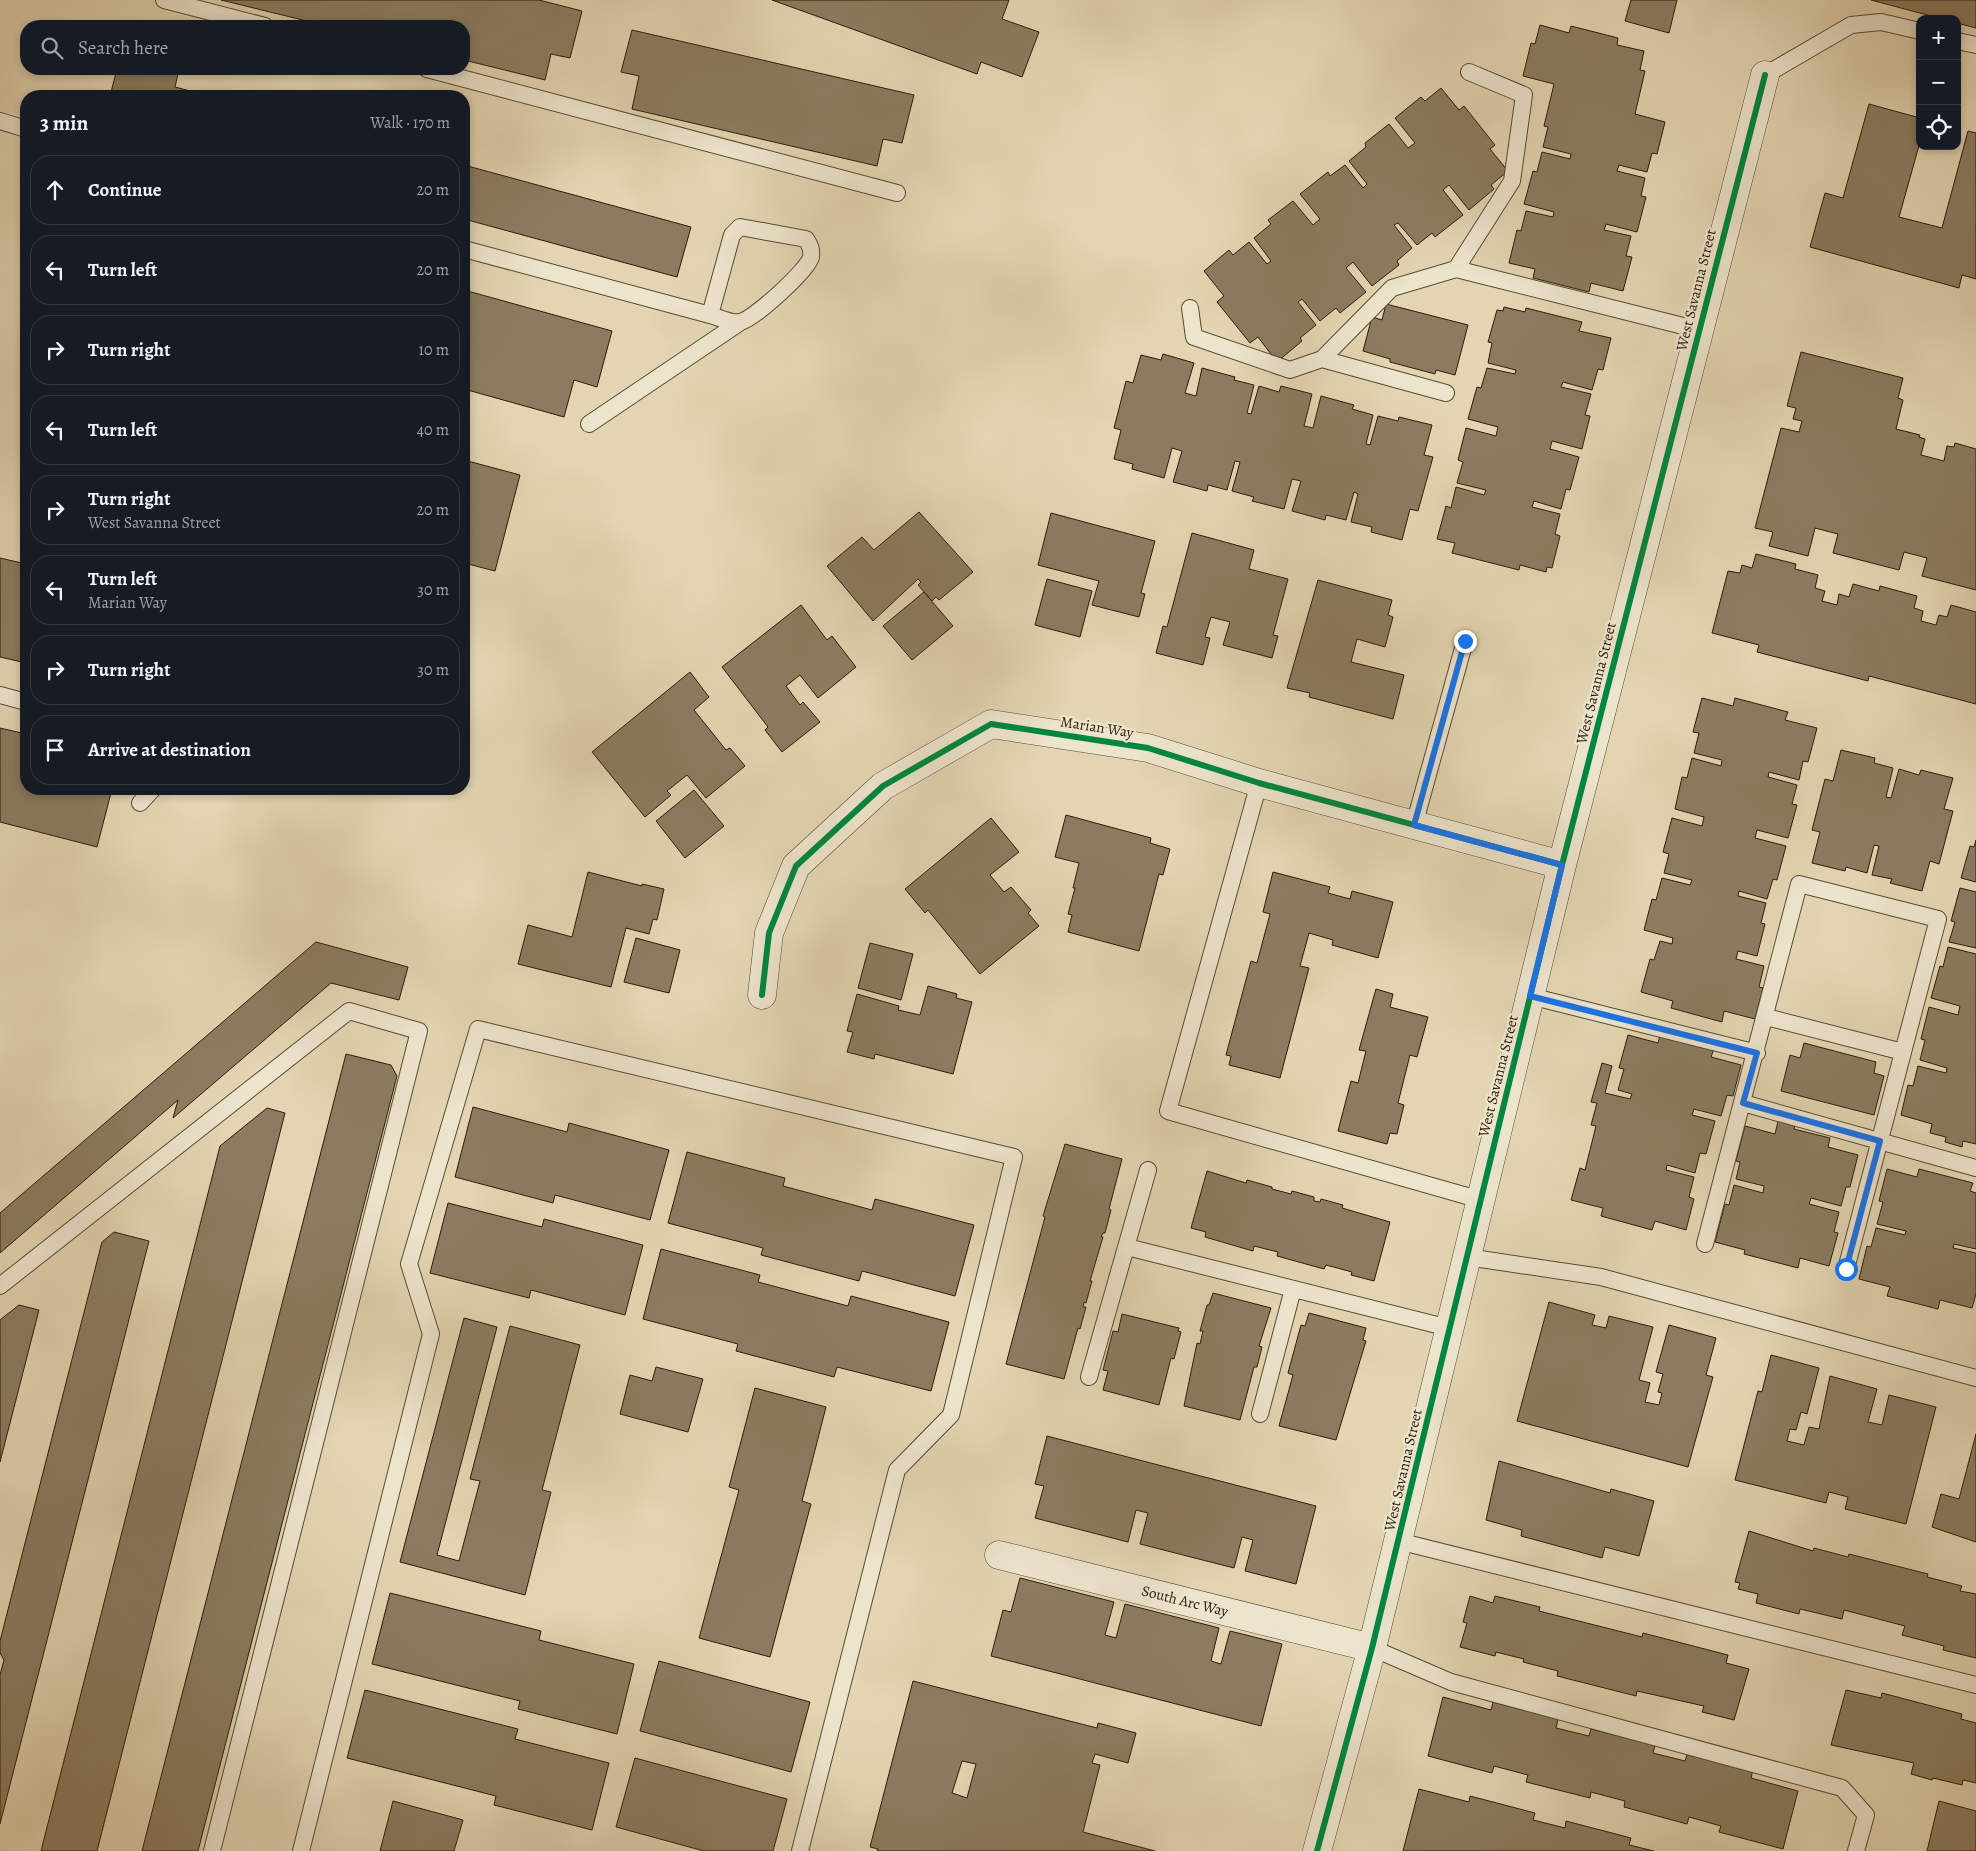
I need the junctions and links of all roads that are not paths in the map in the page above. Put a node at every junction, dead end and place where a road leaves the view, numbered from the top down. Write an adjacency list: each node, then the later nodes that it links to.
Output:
1 (164, 0): 2 (lane)
2 (242, 20)
3 (1916, 30): 8 (lane)
4 (1961, 42): 5 (lane)
5 (1976, 45)
6 (1469, 72): 13 (lane)
7 (450, 75): 11 (lane)
8 (1765, 75): 17 (street, West Savanna Street)
9 (0, 121): 10 (lane)
10 (20, 127)
11 (897, 192)
12 (470, 251): 15 (lane)
13 (1456, 269): 17 (lane); 18 (lane)
14 (1190, 308): 18 (lane)
15 (710, 315): 16 (lane); 16 (lane)
16 (739, 323): 20 (lane)
17 (1699, 330): 28 (street, West Savanna Street)
18 (1322, 359): 19 (lane)
19 (1446, 393)
20 (589, 424)
21 (1465, 641): 27 (lane)
22 (0, 695): 23 (lane)
23 (20, 700)
24 (1259, 783): 27 (street, Marian Way); 29 (street, Marian Way); 38 (lane)
25 (147, 795): 26 (lane)
26 (140, 803)
27 (1414, 825): 28 (street, Marian Way)
28 (1562, 865): 30 (street, West Savanna Street)
29 (762, 995)
30 (1530, 996): 33 (lane); 38 (street, West Savanna Street)
31 (1766, 1017): 32 (lane); 32 (lane); 33 (lane)
32 (1903, 1052): 35 (lane)
33 (1757, 1053): 34 (lane)
34 (1743, 1103): 35 (lane); 39 (lane)
35 (1880, 1141): 36 (lane); 42 (lane)
36 (1976, 1168)
37 (1148, 1170): 40 (lane)
38 (1481, 1200): 41 (street, West Savanna Street)
39 (1705, 1244)
40 (1127, 1247): 44 (lane); 46 (lane)
41 (1467, 1257): 45 (street, West Savanna Street); 47 (lane)
42 (1846, 1269)
43 (0, 1286): 53 (lane)
44 (1293, 1289): 45 (lane); 48 (lane)
45 (1449, 1328): 49 (street, West Savanna Street)
46 (1089, 1377)
47 (1976, 1378)
48 (1260, 1414)
49 (1398, 1541): 51 (street, West Savanna Street); 52 (lane)
50 (998, 1555): 51 (street, South Arc Way)
51 (1372, 1648): 56 (street, West Savanna Street); 57 (lane)
52 (1976, 1685)
53 (212, 1851)
54 (301, 1851): 55 (lane)
55 (800, 1851)
56 (1317, 1851)
57 (1856, 1851)

